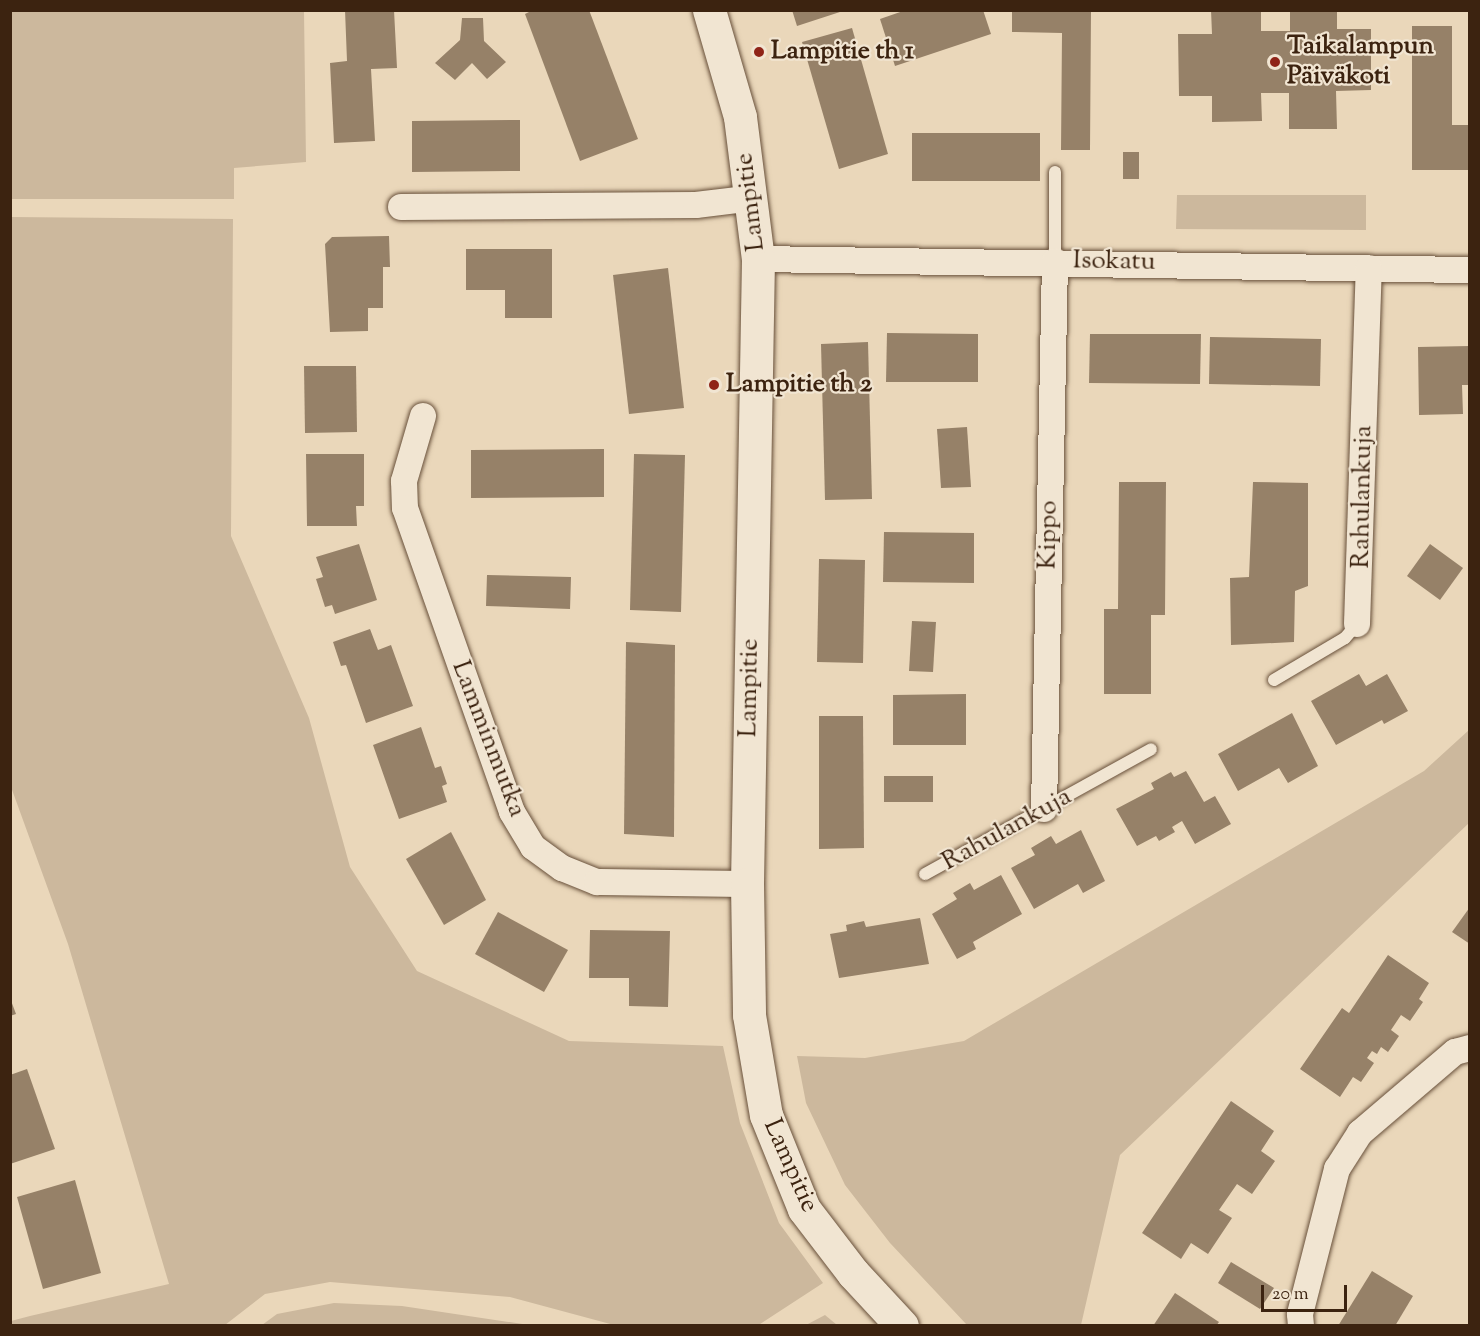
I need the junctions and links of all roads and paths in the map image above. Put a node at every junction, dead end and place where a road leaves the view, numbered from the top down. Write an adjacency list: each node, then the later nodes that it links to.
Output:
1 (709, 10): 3 (street, Lampitie)
2 (1056, 172): 6 (lane)
3 (753, 198): 4 (street); 5 (street, Lampitie)
4 (401, 207)
5 (758, 259): 6 (street, Isokatu); 15 (street, Lampitie)
6 (1055, 261): 7 (street, Isokatu); 13 (street, Kippo)
7 (1369, 268): 8 (street, Isokatu); 10 (street, Rahulankuja)
8 (1470, 270)
9 (423, 416): 15 (street, Lamminmutka)
10 (1357, 624): 11 (lane, Rahulankuja)
11 (1274, 680)
12 (1151, 749): 13 (lane, Rahulankuja)
13 (1044, 810): 14 (lane, Rahulankuja)
14 (925, 874)
15 (747, 884): 17 (street, Lampitie)
16 (1470, 1048): 18 (street)
17 (902, 1326)
18 (1301, 1326)

